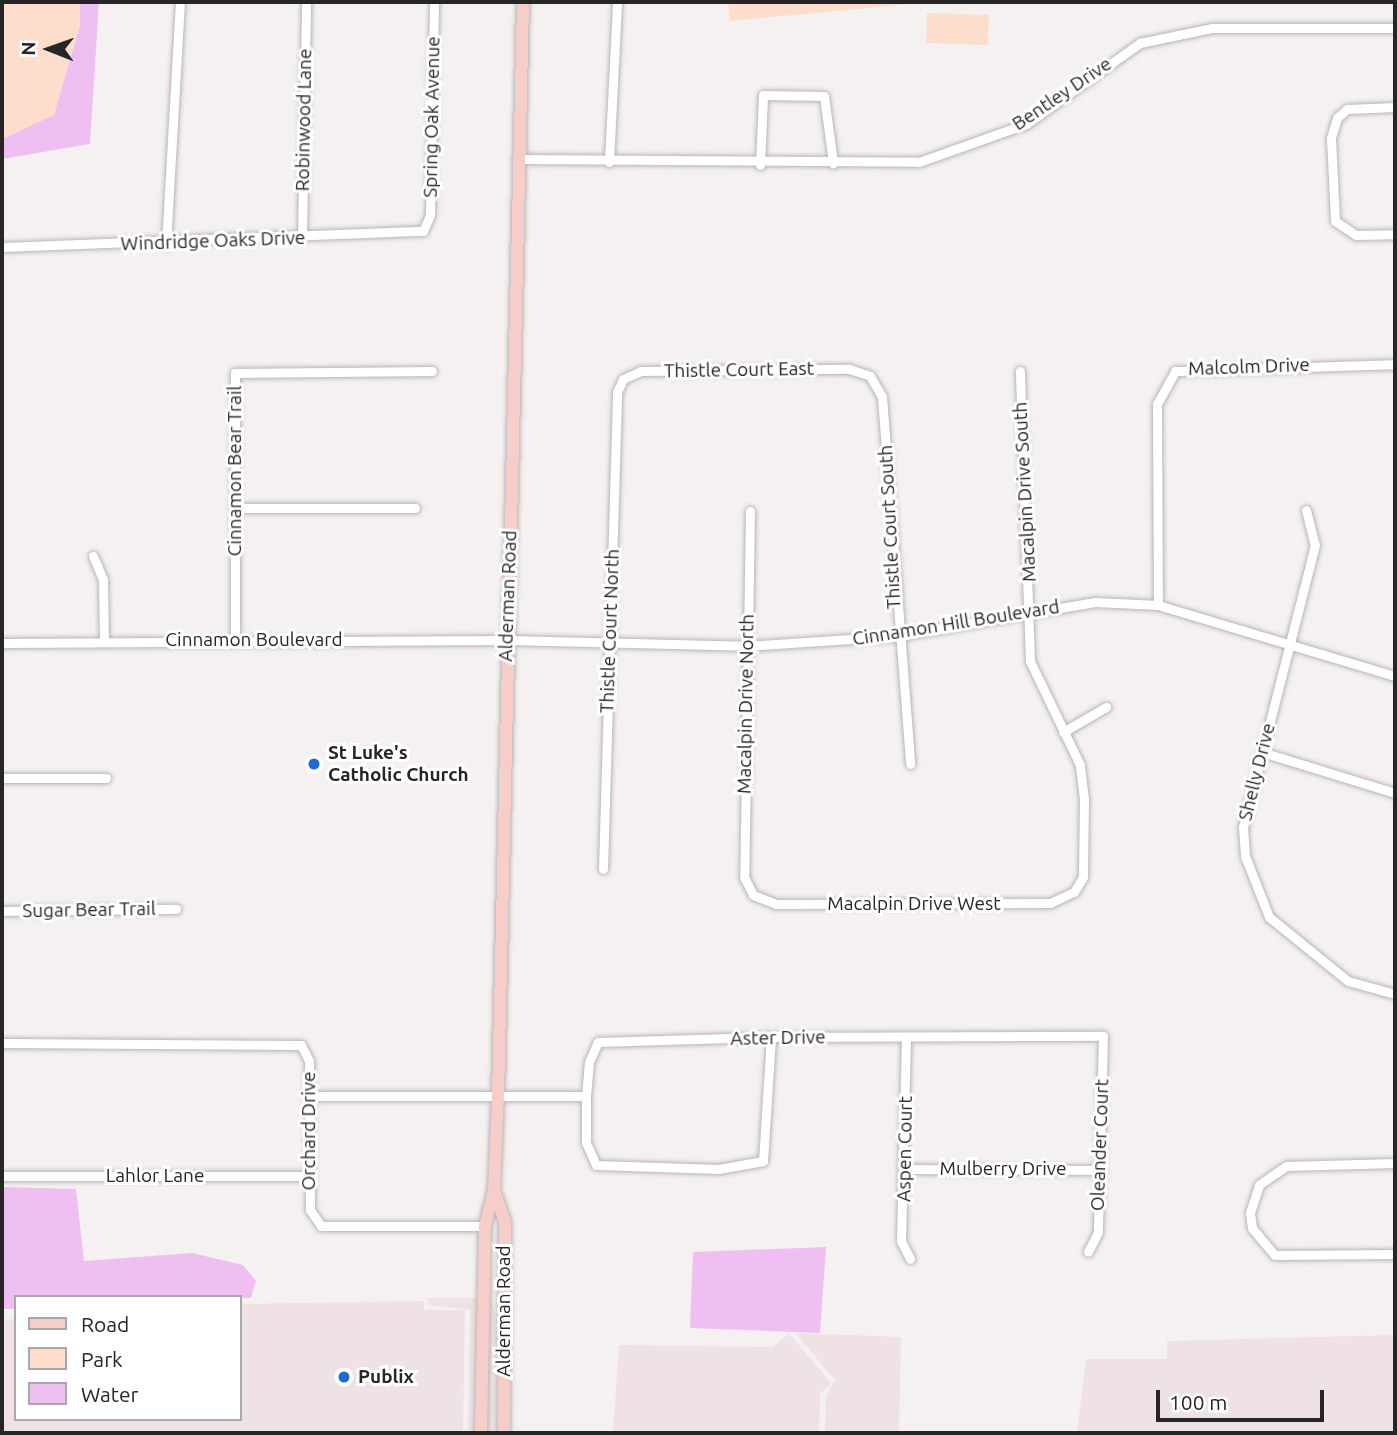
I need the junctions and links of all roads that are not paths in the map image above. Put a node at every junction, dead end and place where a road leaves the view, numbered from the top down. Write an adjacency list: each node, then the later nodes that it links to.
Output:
1 (180, 2): 15 (street)
2 (306, 2): 14 (street, Robinwood Lane)
3 (434, 2): 12 (street, Spring Oak Avenue)
4 (523, 2): 8 (street, Alderman Road)
5 (617, 2): 9 (street)
6 (1395, 27): 10 (street, Bentley Drive)
7 (1395, 107): 13 (street)
8 (522, 159): 9 (street, Bentley Drive); 31 (street, Alderman Road)
9 (610, 162): 11 (street, Bentley Drive)
10 (833, 163): 11 (street, Bentley Drive); 11 (street)
11 (760, 165)
12 (423, 231): 14 (street, Windridge Oaks Drive)
13 (1395, 234)
14 (302, 237): 15 (street, Windridge Oaks Drive)
15 (166, 244): 16 (street, Windridge Oaks Drive)
16 (2, 247)
17 (1395, 364): 27 (street, Malcolm Drive)
18 (432, 371): 22 (street, Cinnamon Bear Trail)
19 (1020, 371): 28 (street, Macalpin Drive South)
20 (870, 376): 21 (street, Thistle Court East); 29 (street, Thistle Court South)
21 (617, 392): 35 (street, Thistle Court North)
22 (236, 508): 23 (street); 30 (street, Cinnamon Bear Trail)
23 (415, 508)
24 (1306, 510): 33 (street, Shelly Drive)
25 (750, 511): 36 (street, Macalpin Drive North)
26 (93, 556): 32 (street)
27 (1158, 605): 28 (street, Cinnamon Hill Boulevard); 33 (street, Cinnamon Hill Boulevard)
28 (1030, 609): 29 (street, Cinnamon Hill Boulevard); 39 (street, Macalpin Drive South)
29 (896, 636): 36 (street, Cinnamon Hill Boulevard); 41 (street, Thistle Court South)
30 (235, 640): 31 (street, Cinnamon Boulevard); 32 (street, Cinnamon Boulevard)
31 (507, 640): 35 (street, Cinnamon Hill Boulevard); 56 (street, Alderman Road)
32 (104, 641): 34 (street, Cinnamon Boulevard)
33 (1289, 642): 37 (street, Cinnamon Hill Boulevard); 40 (street, Shelly Drive)
34 (2, 643)
35 (610, 643): 36 (street, Cinnamon Hill Boulevard); 45 (street, Thistle Court North)
36 (746, 646): 47 (street, Macalpin Drive North)
37 (1395, 676)
38 (1106, 708): 39 (street)
39 (1063, 732): 46 (street, Macalpin Drive South)
40 (1262, 752): 44 (street); 50 (street, Shelly Drive)
41 (910, 764)
42 (2, 778): 43 (street)
43 (106, 778)
44 (1395, 793)
45 (603, 870)
46 (1073, 892): 47 (street, Macalpin Drive West)
47 (753, 895)
48 (176, 909): 49 (street, Sugar Bear Trail)
49 (2, 911)
50 (1395, 994)
51 (1103, 1035): 53 (street, Aster Drive); 60 (street, Oleander Court)
52 (771, 1037): 53 (street, Aster Drive); 57 (street, Aster Drive); 57 (street)
53 (906, 1037): 59 (street, Aspen Court)
54 (2, 1043): 55 (street, Orchard Drive)
55 (311, 1096): 56 (street); 62 (street, Orchard Drive)
56 (498, 1096): 57 (street); 63 (street, Alderman Road)
57 (586, 1096)
58 (1395, 1163): 66 (street)
59 (906, 1169): 60 (street, Mulberry Drive); 67 (street, Aspen Court)
60 (1101, 1170): 65 (street, Oleander Court)
61 (2, 1176): 62 (street, Lahlor Lane)
62 (308, 1176): 64 (street, Orchard Drive)
63 (494, 1190): 64 (street, Alderman Road); 69 (street, Alderman Road)
64 (485, 1226): 68 (street, Alderman Road)
65 (1088, 1252)
66 (1395, 1254)
67 (910, 1259)
68 (481, 1433)
69 (504, 1433)

